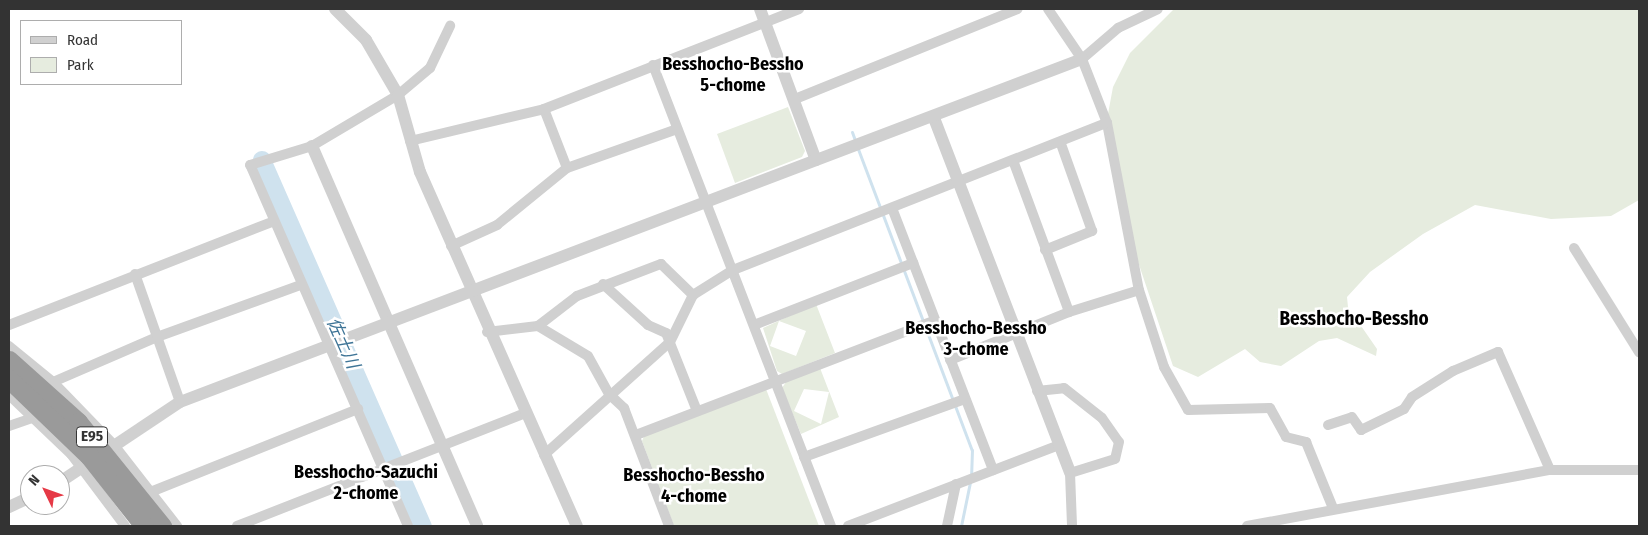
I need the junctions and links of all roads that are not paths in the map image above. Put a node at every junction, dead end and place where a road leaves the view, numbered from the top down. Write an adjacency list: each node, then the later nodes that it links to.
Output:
1 (335, 9): 11 (street)
2 (760, 9): 7 (street)
3 (799, 9): 7 (street)
4 (1018, 9): 12 (street)
5 (1048, 9): 9 (street)
6 (1158, 9): 9 (street)
7 (765, 22): 10 (street); 12 (street)
8 (450, 26): 11 (street)
9 (1082, 59): 14 (street); 15 (street)
10 (653, 65): 13 (street); 16 (street)
11 (398, 95): 17 (street); 19 (street)
12 (795, 99): 20 (street)
13 (544, 109): 17 (street); 22 (street)
14 (934, 118): 20 (street); 23 (street)
15 (1107, 124): 18 (street); 35 (street)
16 (677, 129): 22 (street); 24 (street)
17 (410, 141): 27 (street)
18 (1061, 144): 21 (street); 29 (street)
19 (312, 146): 26 (street); 40 (street)
20 (816, 160): 24 (street)
21 (1014, 163): 23 (street); 29 (street)
22 (567, 168): 27 (street)
23 (959, 183): 25 (street); 45 (street)
24 (704, 202): 31 (street); 36 (street)
25 (892, 208): 30 (street); 31 (street)
26 (272, 222): 32 (street); 34 (street)
27 (451, 246): 36 (street)
28 (1574, 248): 50 (street)
29 (1045, 250): 38 (street)
30 (913, 263): 39 (street); 42 (street)
31 (733, 270): 37 (street); 42 (street)
32 (134, 274): 41 (street); 46 (street)
33 (603, 284): 37 (street); 43 (street); 47 (street)
34 (301, 285): 46 (street); 48 (street)
35 (1139, 290): 38 (street); 82 (street)
36 (472, 293): 40 (street); 44 (street)
37 (693, 295): 47 (street)
38 (1069, 312): 45 (street)
39 (935, 320): 52 (street); 55 (street)
40 (391, 322): 48 (street); 69 (street)
41 (9, 325)
42 (754, 325): 55 (street)
43 (538, 326): 44 (street); 57 (street)
44 (487, 332): 63 (street)
45 (1015, 334): 52 (street); 56 (street)
46 (157, 337): 54 (street); 60 (street)
47 (670, 342): 57 (street); 62 (street)
48 (338, 344): 60 (street); 61 (street)
49 (9, 346): 54 (street)
50 (1639, 352)
51 (9, 360): 85 (highway, E95, bridge)
52 (950, 360): 59 (street)
53 (9, 379): 84 (highway, E95, bridge)
54 (53, 382): 68 (street)
55 (774, 383): 62 (street); 72 (street)
56 (1037, 391): 70 (street); 78 (street)
57 (609, 394): 67 (street); 71 (street)
58 (9, 395): 64 (street)
59 (965, 398): 72 (street); 75 (street)
60 (180, 402): 68 (street)
61 (358, 410): 73 (street); 81 (street)
62 (697, 411): 67 (street)
63 (525, 413): 69 (street); 71 (street)
64 (34, 417): 65 (street); 74 (street)
65 (9, 426)
66 (1328, 426): 76 (street)
67 (636, 436): 91 (street)
68 (114, 445): 74 (street); 81 (street)
69 (445, 446): 73 (street); 89 (street)
70 (1056, 446): 75 (street); 78 (street)
71 (544, 455): 90 (street)
72 (804, 457): 92 (street)
73 (394, 466): 87 (street); 88 (street)
74 (84, 470): 79 (street); 83 (street)
75 (993, 470): 80 (street)
76 (1550, 470): 77 (street); 82 (street)
77 (1639, 470)
78 (1070, 473): 95 (street)
79 (70, 477)
80 (956, 484): 93 (street); 94 (street)
81 (153, 491): 86 (street)
82 (1333, 508): 96 (street)
83 (126, 526)
84 (144, 526)
85 (162, 526)
86 (177, 526)
87 (237, 526)
88 (408, 526)
89 (477, 526)
90 (577, 526)
91 (669, 526)
92 (831, 526)
93 (848, 526)
94 (947, 526)
95 (1072, 526)
96 (1248, 526)

